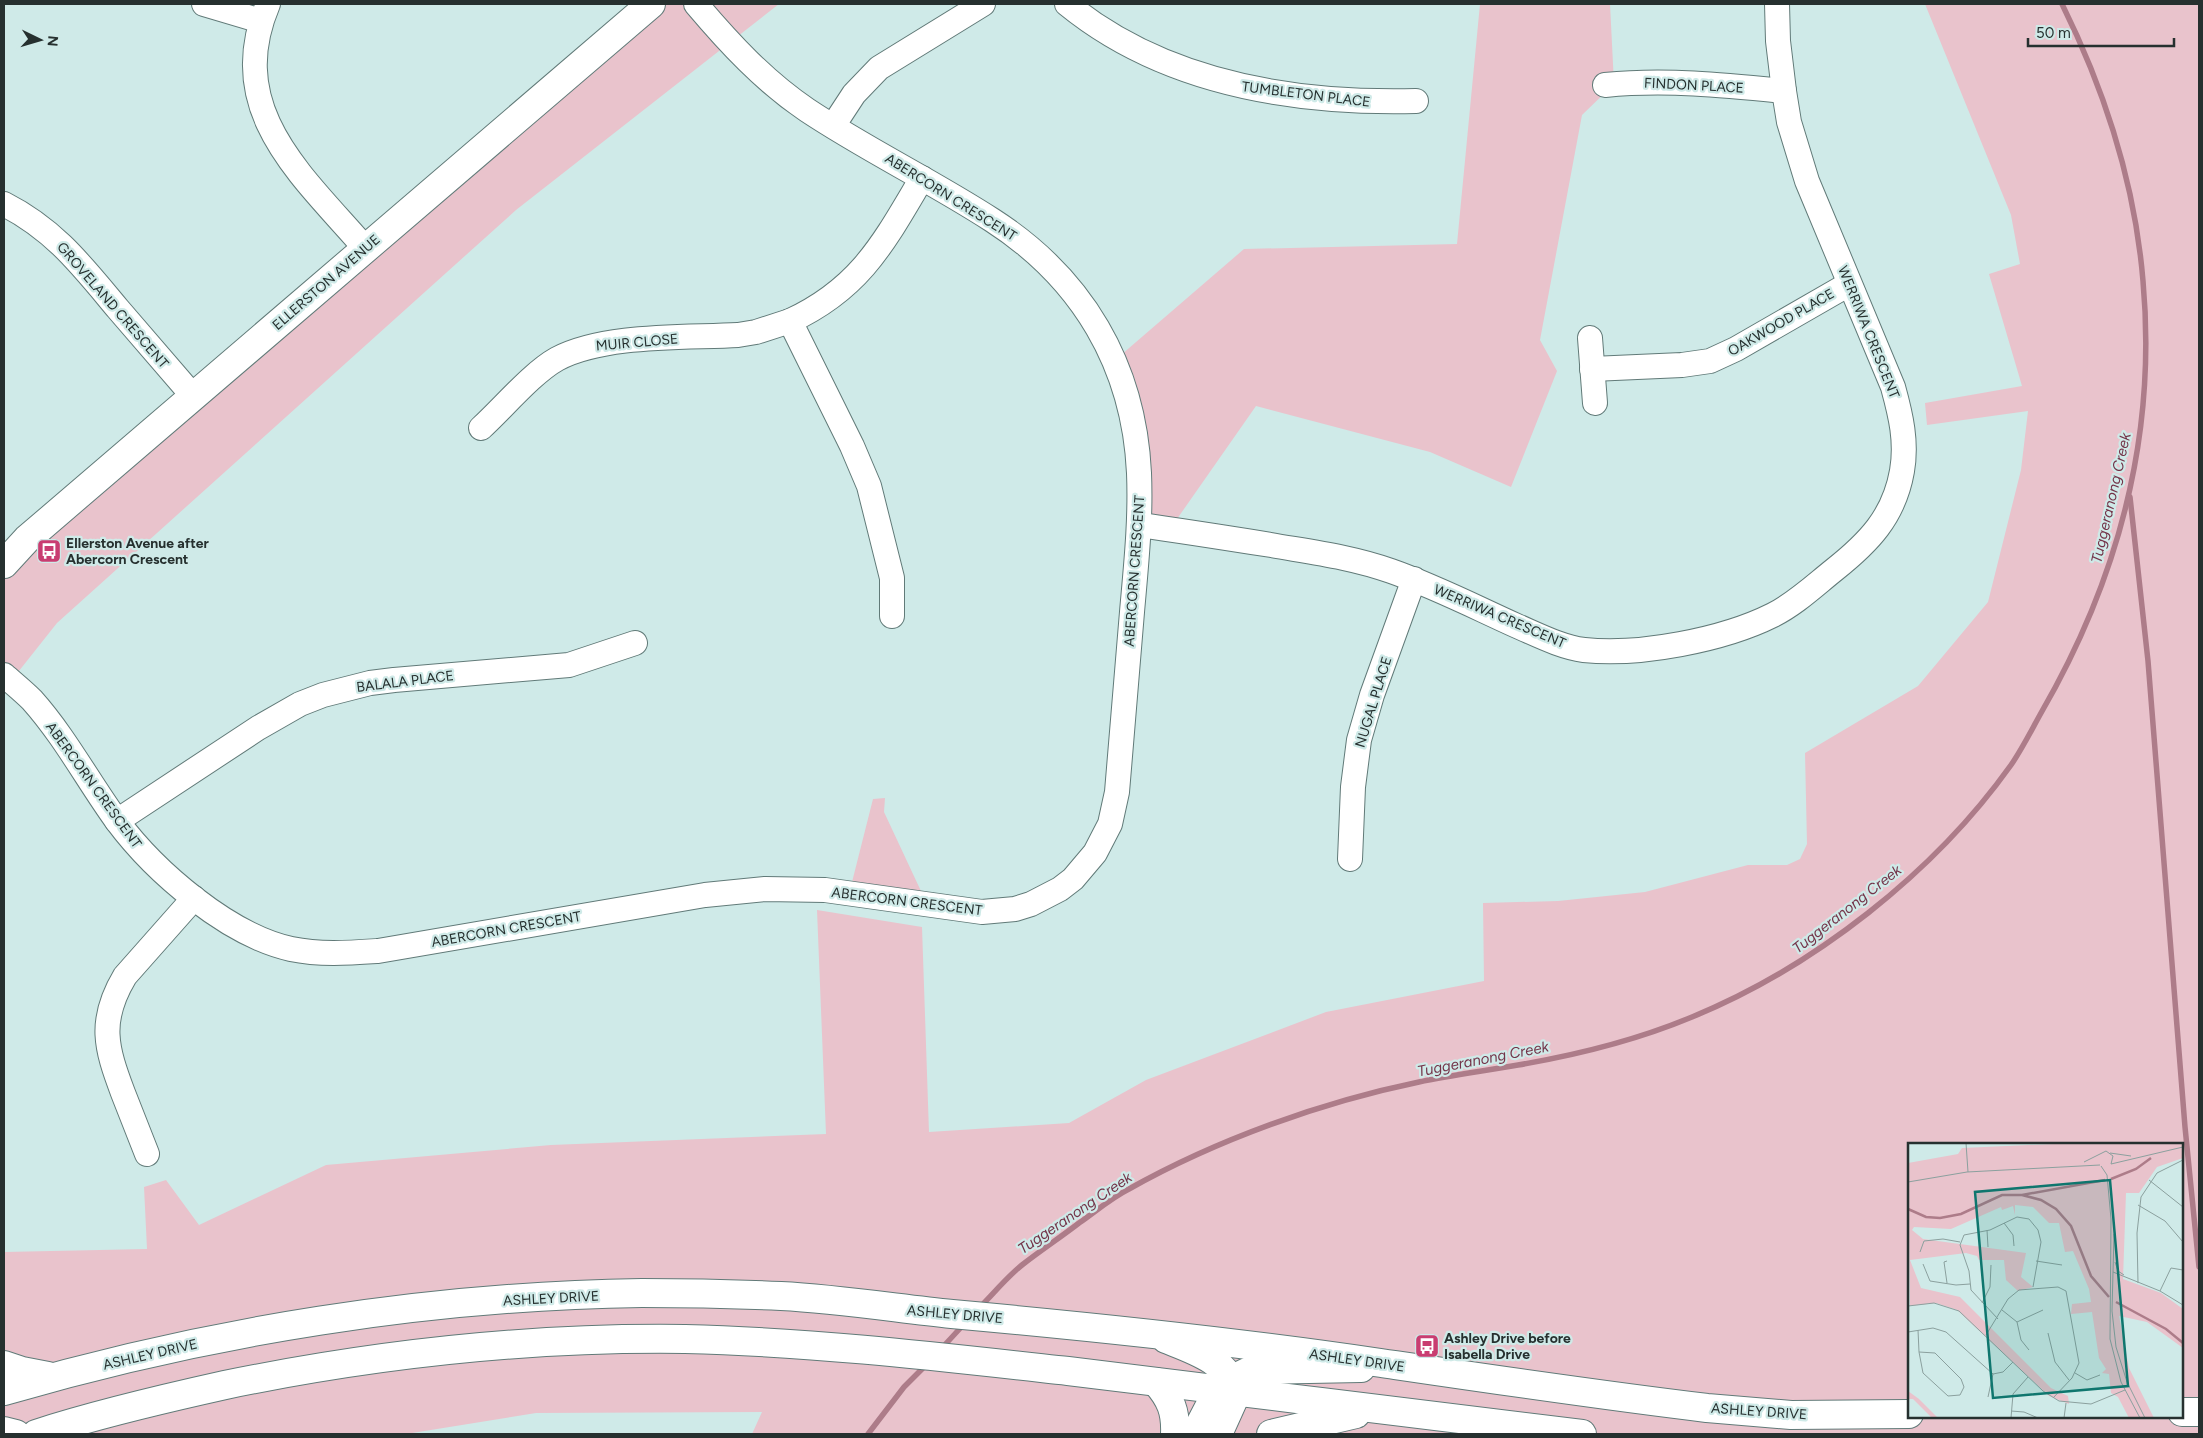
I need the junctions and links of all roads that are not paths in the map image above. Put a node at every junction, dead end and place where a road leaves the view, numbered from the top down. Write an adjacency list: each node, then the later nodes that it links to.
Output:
1 (204, 4): 7 (street)
2 (651, 4): 14 (main road, ELLERSTON AVENUE)
3 (696, 4): 11 (street, ABERCORN CRESCENT)
4 (982, 4): 11 (street)
5 (1067, 4): 10 (street, TUMBLETON PLACE)
6 (1777, 4): 9 (street, WERRIWA CRESCENT)
7 (265, 12): 14 (street)
8 (1605, 85): 9 (street, FINDON PLACE)
9 (1784, 91): 15 (street, WERRIWA CRESCENT)
10 (1416, 100)
11 (833, 126): 12 (street, ABERCORN CRESCENT)
12 (922, 178): 16 (street, MUIR CLOSE); 22 (street, ABERCORN CRESCENT)
13 (4, 204): 19 (street, GROVELAND CRESCENT)
14 (366, 248): 19 (main road, ELLERSTON AVENUE)
15 (1849, 284): 18 (street, OAKWOOD PLACE); 24 (street, WERRIWA CRESCENT)
16 (790, 321): 21 (street, MUIR CLOSE); 25 (street)
17 (1590, 338): 18 (street)
18 (1592, 369): 20 (street)
19 (193, 396): 23 (main road, ELLERSTON AVENUE)
20 (1595, 403)
21 (481, 428)
22 (1139, 525): 24 (street, WERRIWA CRESCENT); 30 (street, ABERCORN CRESCENT)
23 (4, 564)
24 (1414, 579): 29 (street, NUGAL PLACE)
25 (892, 616)
26 (635, 643): 28 (street, BALALA PLACE)
27 (4, 675): 28 (street, ABERCORN CRESCENT)
28 (118, 821): 30 (street, ABERCORN CRESCENT)
29 (1350, 859)
30 (194, 898): 31 (street)
31 (147, 1154)
32 (1153, 1334): 34 (main road, ASHLEY DRIVE); 35 (main road, ASHLEY DRIVE); 37 (main road)
33 (4, 1365): 35 (main road)
34 (1412, 1368): 37 (main road); 42 (main road, ASHLEY DRIVE)
35 (52, 1377): 38 (main road, ASHLEY DRIVE)
36 (1156, 1382): 37 (main road); 44 (main road); 46 (main road)
37 (1229, 1387): 39 (main road); 47 (main road); 48 (main road)
38 (4, 1390)
39 (1374, 1410): 49 (main road); 50 (main road)
40 (2183, 1412): 41 (main road)
41 (2199, 1412)
42 (1908, 1414)
43 (4, 1431): 45 (main road)
44 (33, 1433)
45 (16, 1434)
46 (1175, 1434)
47 (1195, 1434)
48 (1218, 1434)
49 (1271, 1434)
50 (1582, 1434)

